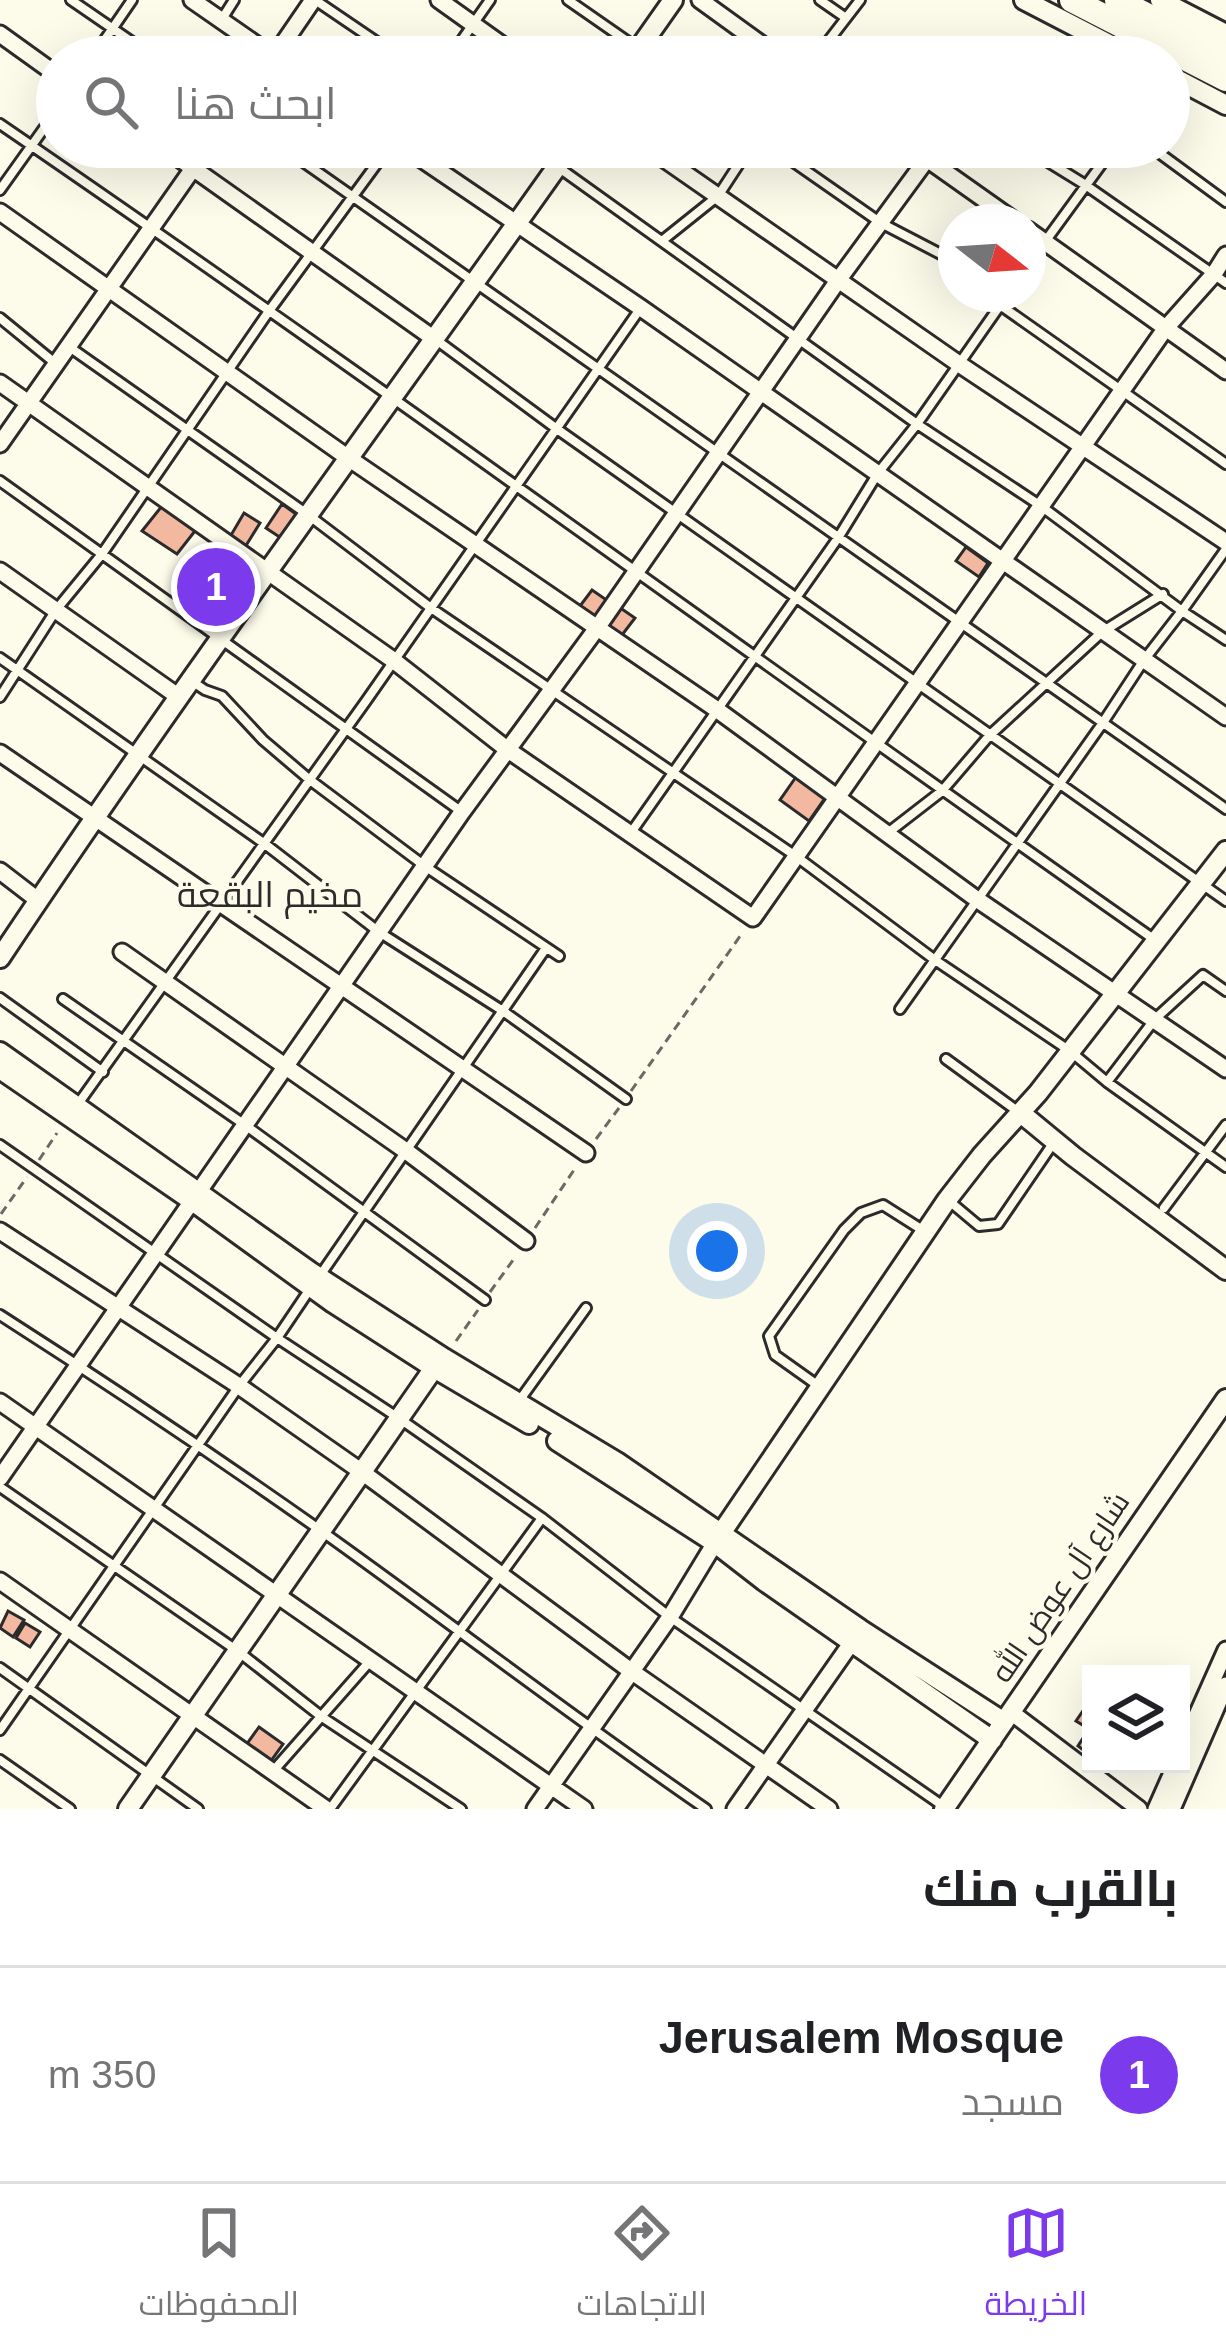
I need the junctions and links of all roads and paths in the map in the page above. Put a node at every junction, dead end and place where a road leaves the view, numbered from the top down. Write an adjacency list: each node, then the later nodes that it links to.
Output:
1 (71, 0): 20 (lane)
2 (132, 0): 20 (lane)
3 (192, 0): 18 (street)
4 (234, 0): 18 (lane)
5 (314, 0): 26 (street); 27 (lane)
6 (439, 0): 19 (street)
7 (490, 0): 19 (lane)
8 (568, 0): 30 (lane)
9 (673, 0): 31 (street)
10 (700, 0): 32 (street)
11 (820, 0): 17 (lane)
12 (860, 0): 17 (lane)
13 (1024, 0): 34 (street)
14 (1072, 0): 35 (highway)
15 (1117, 0): 36 (highway)
16 (1160, 0): 22 (street)
17 (846, 19): 33 (lane)
18 (221, 20): 25 (street)
19 (472, 24): 28 (lane); 29 (street)
20 (113, 28): 23 (lane); 24 (lane)
21 (0, 34): 39 (street)
22 (1226, 34)
23 (108, 36)
24 (124, 36)
25 (244, 36)
26 (289, 36)
27 (368, 36)
28 (464, 36)
29 (489, 36)
30 (617, 36)
31 (652, 36)
32 (750, 36)
33 (833, 36)
34 (1093, 36)
35 (1142, 36)
36 (1187, 36)
37 (1190, 38): 38 (highway)
38 (1226, 56)
39 (36, 60)
40 (1190, 61): 41 (highway)
41 (1226, 79)
42 (1190, 86): 43 (street)
43 (1226, 105)
44 (0, 124): 46 (lane)
45 (36, 138): 46 (lane)
46 (31, 145): 47 (lane); 65 (lane)
47 (36, 148)
48 (65, 168): 73 (lane)
49 (192, 168): 73 (street)
50 (194, 168): 77 (street)
51 (313, 168): 66 (lane)
52 (373, 168): 66 (lane)
53 (435, 168): 71 (street)
54 (556, 168): 71 (street)
55 (560, 168): 74 (lane)
56 (677, 168): 67 (street)
57 (736, 168): 67 (lane)
58 (802, 168): 72 (lane)
59 (920, 168): 72 (street)
60 (941, 168): 69 (street)
61 (1058, 168): 64 (lane)
62 (1097, 168): 64 (lane)
63 (1180, 168): 68 (lane)
64 (1084, 184): 75 (lane); 81 (lane)
65 (0, 190)
66 (353, 195): 77 (lane); 82 (lane)
67 (718, 196): 74 (lane); 80 (street)
68 (1226, 202)
69 (991, 204)
70 (0, 212): 83 (street)
71 (515, 223): 82 (street); 84 (street)
72 (881, 223): 78 (lane); 80 (street)
73 (152, 228): 83 (street); 85 (lane)
74 (664, 240): 91 (lane)
75 (1046, 241)
76 (1046, 243): 89 (street)
77 (311, 252): 85 (lane); 90 (street)
78 (938, 253)
79 (1226, 255): 81 (street)
80 (839, 279): 91 (street); 94 (street)
81 (1220, 279): 89 (street)
82 (474, 280): 90 (street); 95 (lane)
83 (107, 288): 92 (street); 97 (street)
84 (641, 308): 95 (lane); 99 (street)
85 (269, 311): 97 (lane); 101 (lane)
86 (995, 312): 94 (lane)
87 (1010, 312): 100 (lane)
88 (0, 318): 93 (lane)
89 (1165, 329): 96 (street); 100 (street)
90 (433, 338): 101 (street); 104 (lane)
91 (798, 338): 99 (street); 103 (lane)
92 (68, 346): 93 (street); 105 (lane)
93 (56, 364): 102 (street)
94 (959, 364): 103 (lane); 107 (street)
95 (599, 370): 104 (lane); 108 (lane)
96 (1226, 371)
97 (228, 373): 105 (lane); 109 (street)
98 (0, 383): 102 (street)
99 (761, 391): 108 (street); 111 (street)
100 (1122, 391): 107 (street); 110 (lane)
101 (392, 396): 109 (street); 113 (lane)
102 (29, 404): 106 (street); 114 (street)
103 (917, 424): 111 (lane); 115 (lane)
104 (556, 429): 113 (lane); 116 (lane)
105 (188, 430): 114 (lane); 117 (lane)
106 (0, 444)
107 (1083, 446): 115 (street); 120 (street)
108 (718, 453): 116 (street); 118 (lane)
109 (347, 457): 117 (street); 119 (street)
110 (1226, 464)
111 (878, 473): 118 (lane); 122 (street)
112 (0, 482): 121 (lane)
113 (516, 488): 119 (lane); 125 (lane)
114 (148, 489): 121 (lane); 124 (street)
115 (1041, 506): 122 (street); 126 (lane)
116 (676, 513): 125 (street); 127 (lane)
117 (307, 514): 124 (street); 128 (lane)
118 (838, 538): 127 (lane); 131 (lane)
119 (475, 545): 128 (lane); 132 (street)
120 (1226, 545): 130 (lane)
121 (102, 554): 129 (lane); 134 (lane)
122 (1004, 559): 131 (street); 133 (street)
123 (0, 572): 129 (street)
124 (266, 572): 134 (street); 138 (street)
125 (636, 572): 132 (street); 136 (lane)
126 (1163, 594): 130 (lane); 133 (lane)
127 (796, 598): 136 (lane); 141 (lane)
128 (431, 608): 138 (lane); 144 (lane)
129 (56, 610): 140 (lane); 143 (street)
130 (1182, 611): 135 (lane); 139 (lane)
131 (959, 624): 141 (street); 142 (lane)
132 (597, 628): 144 (street); 146 (street)
133 (1102, 632): 139 (street); 142 (lane)
134 (220, 638): 143 (street); 149 (lane)
135 (1226, 640)
136 (754, 657): 146 (lane); 151 (lane)
137 (0, 658): 140 (lane)
138 (393, 660): 149 (lane); 152 (street)
139 (1144, 660): 147 (street); 148 (lane)
140 (18, 671): 145 (lane); 154 (lane)
141 (917, 684): 150 (lane); 151 (street)
142 (1046, 685): 148 (lane); 150 (lane)
143 (184, 688): 154 (street); 156 (lane)
144 (554, 689): 152 (street); 155 (lane)
145 (0, 697)
146 (716, 709): 155 (lane); 159 (street)
147 (1226, 717)
148 (1102, 724): 157 (lane); 160 (lane)
149 (345, 730): 156 (lane); 161 (lane)
150 (989, 736): 157 (lane); 158 (lane)
151 (876, 743): 158 (lane); 159 (street)
152 (508, 750): 161 (street); 164 (street)
153 (0, 753): 162 (street)
154 (137, 756): 162 (street); 165 (lane)
155 (673, 774): 164 (lane); 168 (lane)
156 (310, 780): 165 (lane); 169 (lane)
157 (1059, 785): 166 (lane); 171 (lane)
158 (942, 790): 163 (lane); 166 (lane)
159 (839, 797): 163 (street); 168 (street)
160 (1226, 808)
161 (462, 812): 169 (street)
162 (95, 820): 173 (street); 175 (street)
163 (886, 834): 172 (street)
164 (629, 836): 176 (street)
165 (265, 844): 175 (lane); 177 (lane)
166 (1017, 844): 172 (lane); 178 (lane)
167 (1226, 851): 171 (street)
168 (797, 857): 176 (street); 183 (lane)
169 (426, 867): 177 (street); 179 (lane)
170 (0, 872): 173 (street)
171 (1202, 883): 174 (lane); 178 (street)
172 (978, 900): 183 (lane); 187 (street)
173 (38, 901): 181 (street)
174 (1226, 901)
175 (221, 905): 184 (lane); 185 (street)
176 (753, 918): 203 (path)
177 (380, 932): 185 (street); 191 (lane)
178 (1156, 941): 187 (street)
179 (546, 948): 182 (lane); 191 (lane)
180 (122, 952): 184 (street)
181 (0, 956)
182 (560, 956)
183 (935, 960): 190 (lane); 194 (lane)
184 (166, 983): 193 (lane); 197 (street)
185 (340, 986): 197 (street); 200 (street)
186 (1226, 991): 192 (lane)
187 (1115, 992): 192 (street); 194 (street)
188 (0, 998): 201 (lane)
189 (63, 999): 193 (lane)
190 (900, 1009)
191 (502, 1011): 200 (lane); 203 (lane)
192 (1155, 1019): 199 (street); 202 (lane)
193 (124, 1043): 201 (lane); 206 (lane)
194 (1070, 1051): 202 (lane); 205 (street)
195 (0, 1052): 204 (street)
196 (946, 1060): 205 (lane)
197 (286, 1067): 206 (street); 210 (street)
198 (0, 1069): 214 (street)
199 (1226, 1069)
200 (462, 1070): 210 (lane); 211 (street)
201 (103, 1072): 204 (lane)
202 (1107, 1082): 212 (lane)
203 (626, 1099): 211 (path)
204 (78, 1105): 214 (street)
205 (1024, 1110): 208 (street); 215 (street); 216 (street)
206 (245, 1125): 214 (street); 217 (lane)
207 (1226, 1125): 212 (lane)
208 (1055, 1141): 215 (lane); 223 (street)
209 (0, 1144): 221 (lane)
210 (406, 1151): 217 (lane); 220 (street)
211 (586, 1153): 220 (path)
212 (1204, 1154): 213 (lane); 216 (lane)
213 (1226, 1167)
214 (194, 1194): 221 (street); 224 (street)
215 (947, 1200): 219 (street)
216 (1164, 1208): 222 (street)
217 (364, 1212): 224 (lane); 225 (lane)
218 (0, 1231): 226 (street)
219 (925, 1232): 233 (street); 233 (lane)
220 (526, 1241): 225 (path)
221 (156, 1253): 226 (street); 229 (lane)
222 (1226, 1255)
223 (1226, 1270)
224 (315, 1282): 229 (lane); 230 (street)
225 (485, 1300): 230 (path)
226 (119, 1307): 231 (street); 232 (street)
227 (586, 1308): 236 (lane)
228 (0, 1315): 231 (lane)
229 (278, 1338): 232 (lane); 237 (lane)
230 (439, 1363): 236 (street); 237 (street); 245 (street)
231 (79, 1365): 238 (street); 239 (lane)
232 (238, 1386): 239 (lane); 240 (street)
233 (820, 1387): 245 (street)
234 (1226, 1399): 265 (street, شارع آل عوض الله)
235 (0, 1402): 238 (street)
236 (518, 1403): 245 (street)
237 (400, 1419): 240 (street); 243 (lane)
238 (35, 1426): 241 (street); 242 (street)
239 (197, 1444): 242 (lane); 244 (lane)
240 (362, 1472): 244 (street); 247 (street)
241 (0, 1482): 246 (lane)
242 (154, 1509): 246 (lane); 249 (street)
243 (542, 1518): 247 (lane); 250 (lane)
244 (320, 1531): 249 (street); 252 (lane)
245 (719, 1538): 250 (street); 253 (street); 265 (street)
246 (114, 1564): 251 (lane); 255 (lane)
247 (500, 1574): 252 (lane); 258 (street)
248 (0, 1581): 251 (street)
249 (276, 1594): 255 (street); 256 (street)
250 (670, 1616): 258 (street); 262 (lane)
251 (70, 1630): 259 (lane); 263 (street)
252 (458, 1630): 261 (lane); 266 (lane)
253 (852, 1642): 262 (street); 269 (street)
254 (1226, 1650): 268 (street)
255 (238, 1652): 263 (street); 264 (lane)
256 (371, 1660): 261 (street); 264 (lane)
257 (0, 1668): 259 (lane)
258 (631, 1671): 266 (street); 272 (street)
259 (28, 1690): 267 (lane); 275 (lane)
260 (1225, 1690): 290 (street)
261 (415, 1691): 270 (lane); 276 (street)
262 (806, 1709): 272 (street); 277 (lane)
263 (194, 1716): 273 (street); 275 (street)
264 (322, 1717): 270 (lane); 273 (lane)
265 (1008, 1717): 269 (street, شارع آل عوض الله); 288 (street)
266 (590, 1729): 276 (street); 285 (lane)
267 (0, 1730)
268 (1190, 1731)
269 (992, 1740): 277 (street, شارع آل عوض الله)
270 (373, 1750): 281 (lane); 282 (lane)
271 (0, 1760): 278 (lane)
272 (768, 1766): 286 (street); 287 (street)
273 (273, 1772): 281 (street)
274 (1172, 1773): 289 (street)
275 (151, 1777): 279 (street); 280 (lane)
276 (551, 1786): 283 (street); 284 (street)
277 (945, 1808)
278 (70, 1809)
279 (128, 1809)
280 (198, 1809)
281 (328, 1809)
282 (461, 1809)
283 (535, 1809)
284 (584, 1809)
285 (706, 1809)
286 (735, 1809)
287 (829, 1809)
288 (1139, 1809)
289 (1156, 1809)
290 (1172, 1809)

